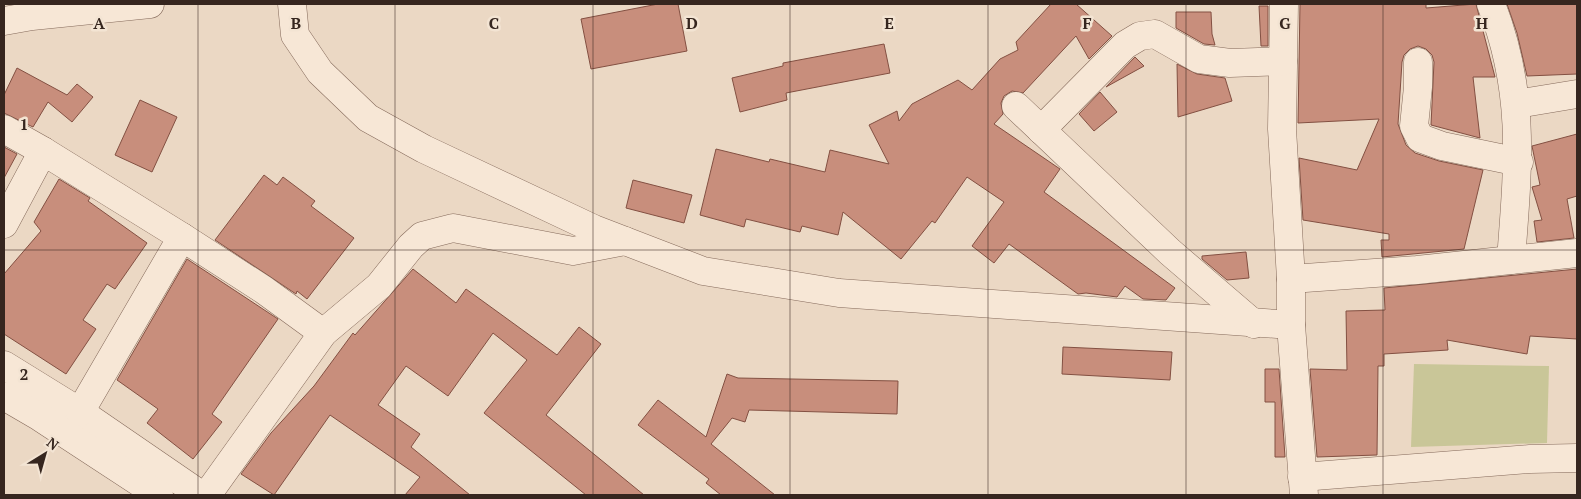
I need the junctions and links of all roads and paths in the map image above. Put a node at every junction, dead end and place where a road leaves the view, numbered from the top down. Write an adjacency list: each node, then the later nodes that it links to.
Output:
1 (150, 4): 5 (street)
2 (292, 4): 17 (street)
3 (1284, 4): 6 (street)
4 (1491, 4): 9 (street)
5 (4, 21)
6 (1283, 61): 12 (street); 20 (street)
7 (1418, 62): 14 (street)
8 (1577, 94): 9 (street)
9 (1516, 104): 14 (street)
10 (1016, 106): 12 (street)
11 (4, 129): 13 (street)
12 (1041, 130): 21 (street)
13 (43, 151): 15 (street); 16 (street)
14 (1519, 162): 19 (street)
15 (4, 224)
16 (182, 237): 23 (street); 26 (street)
17 (625, 241): 21 (street); 23 (street)
18 (1577, 253): 19 (street)
19 (1511, 260): 20 (street)
20 (1291, 279): 22 (street)
21 (1254, 324): 22 (street)
22 (1291, 325): 28 (street)
23 (323, 333): 31 (street)
24 (4, 365): 26 (street)
25 (4, 396): 29 (street)
26 (80, 412): 30 (street)
27 (1577, 458): 28 (street)
28 (1303, 486)
29 (159, 495)
30 (201, 495)
31 (207, 495)

